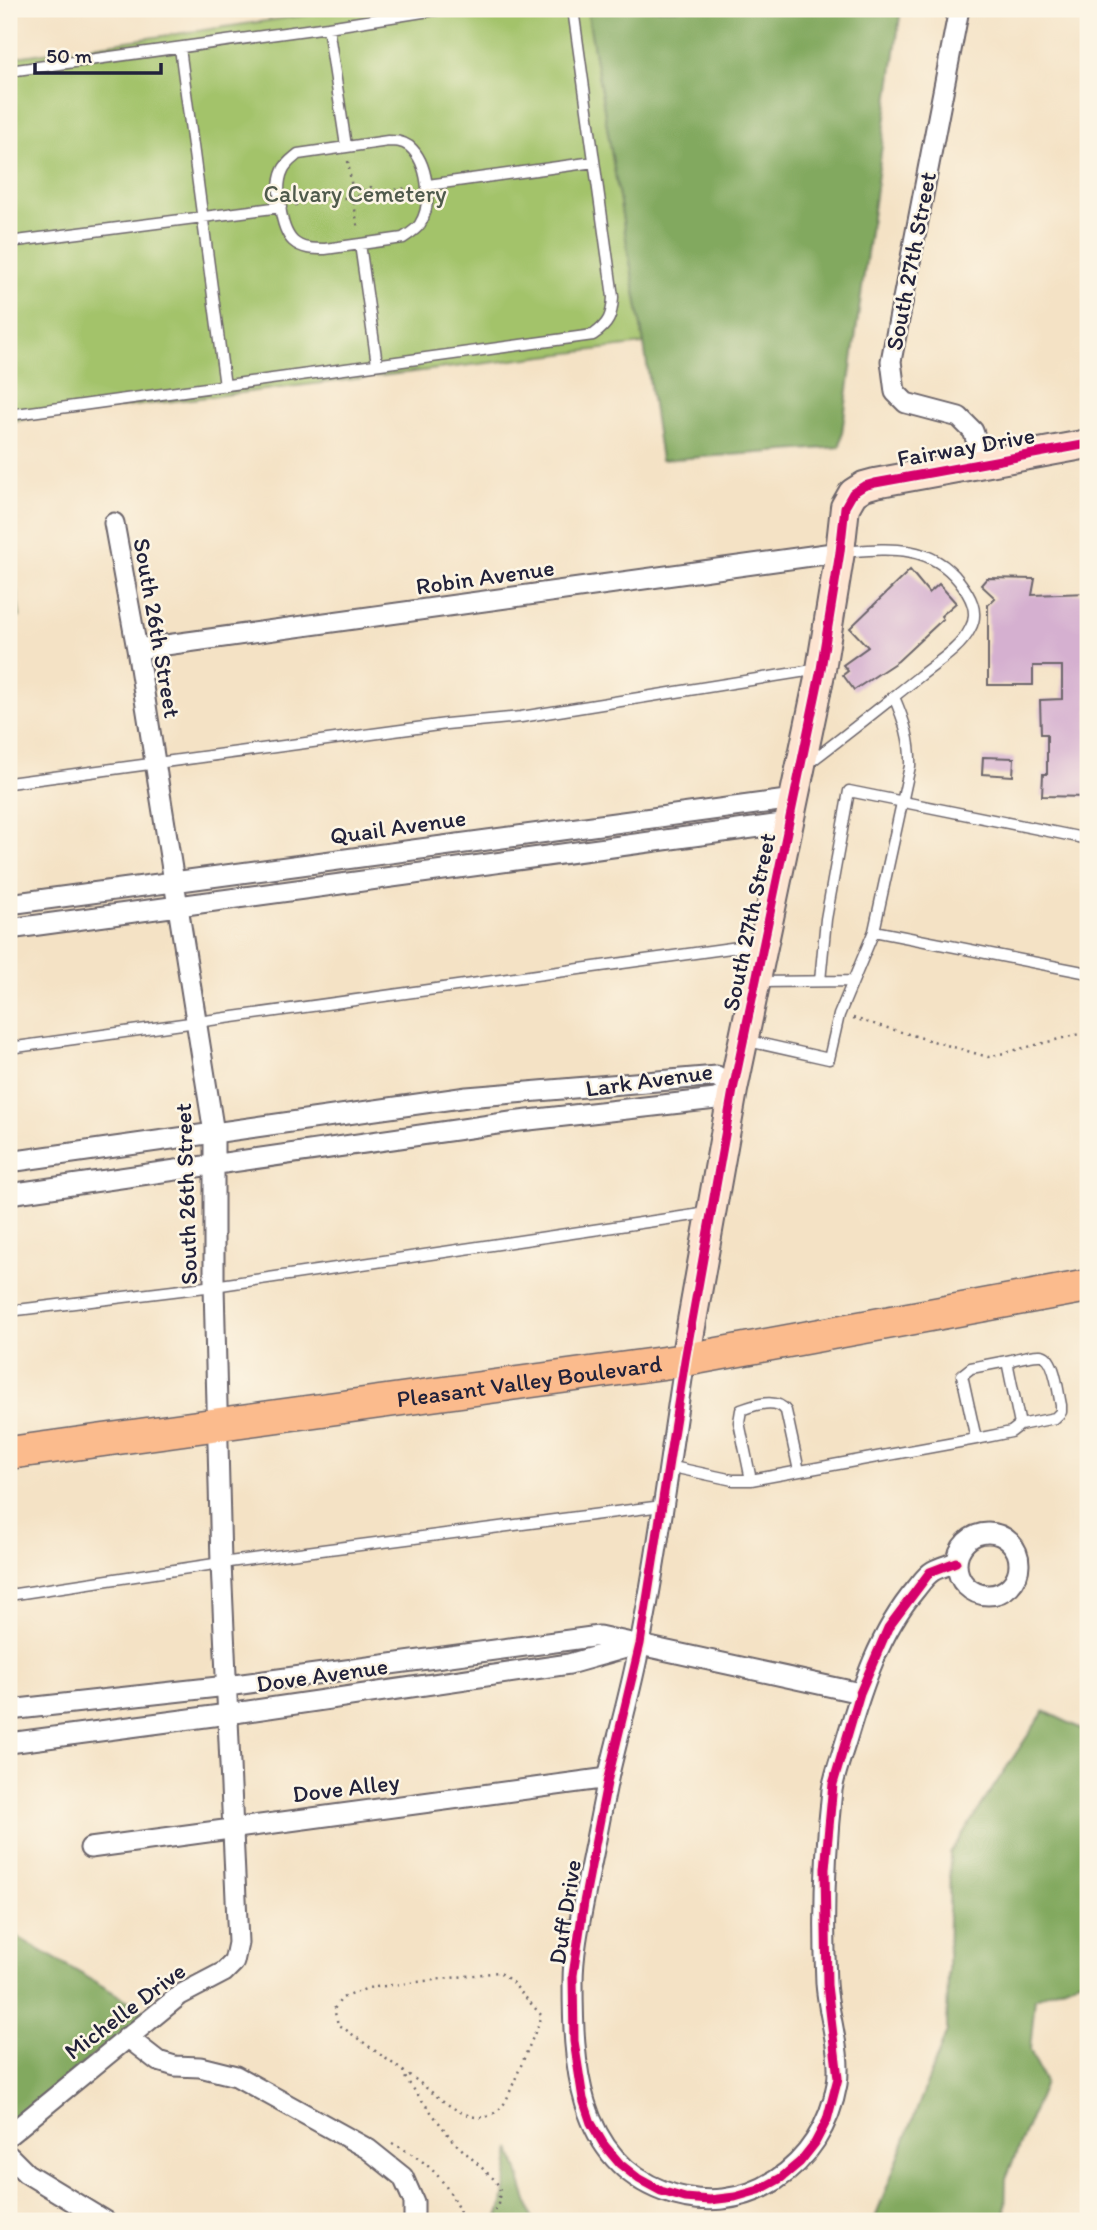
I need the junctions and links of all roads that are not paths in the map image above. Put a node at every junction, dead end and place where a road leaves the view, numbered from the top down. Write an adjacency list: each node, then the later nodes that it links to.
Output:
1 (442, 9): 4 (lane)
2 (573, 9): 8 (lane)
3 (959, 9): 18 (street, South 27th Street)
4 (328, 27): 5 (lane); 7 (lane)
5 (180, 48): 6 (lane); 11 (lane)
6 (9, 71)
7 (346, 146): 9 (lane); 10 (lane)
8 (594, 162): 9 (lane); 14 (lane)
9 (428, 185): 13 (lane)
10 (281, 207): 11 (lane); 13 (lane)
11 (201, 218): 12 (lane); 15 (lane)
12 (9, 242)
13 (360, 244): 14 (lane)
14 (377, 364): 15 (lane)
15 (225, 386): 16 (lane)
16 (9, 415)
17 (1088, 444): 18 (street, Fairway Drive)
18 (984, 463): 19 (street, Fairway Drive)
19 (853, 493): 21 (street, South 27th Street)
20 (114, 523): 22 (street, South 26th Street)
21 (841, 552): 22 (street, Robin Avenue); 23 (street, South 27th Street); 24 (lane)
22 (137, 649): 25 (street, South 26th Street)
23 (821, 669): 25 (lane); 26 (street, South 27th Street)
24 (894, 697): 26 (lane); 28 (lane)
25 (155, 764): 27 (lane); 33 (street, South 26th Street)
26 (801, 769): 29 (street, South 27th Street)
27 (9, 783)
28 (903, 801): 30 (lane); 37 (lane); 40 (lane)
29 (792, 811): 31 (street, Quail Avenue); 32 (street, Quail Avenue); 38 (street, South 27th Street)
30 (1088, 839)
31 (374, 855): 32 (street); 33 (street, Quail Avenue)
32 (378, 880): 35 (street, Quail Avenue)
33 (174, 882): 34 (street, Quail Avenue); 35 (street, South 26th Street)
34 (9, 904)
35 (178, 907): 36 (street, Quail Avenue); 43 (street, South 26th Street)
36 (9, 930)
37 (874, 931): 39 (lane); 41 (lane)
38 (764, 943): 42 (street, South 27th Street); 43 (lane)
39 (1088, 973)
40 (820, 981): 41 (lane); 42 (lane)
41 (853, 981): 44 (lane)
42 (756, 982): 44 (street, South 27th Street)
43 (196, 1022): 45 (lane); 47 (street, South 26th Street)
44 (744, 1040): 46 (street, South 27th Street)
45 (9, 1048)
46 (733, 1090): 47 (street, Lark Avenue); 49 (street, Lark Avenue); 51 (street, South 27th Street)
47 (214, 1133): 48 (street, Lark Avenue); 49 (street, South 26th Street)
48 (9, 1162)
49 (214, 1164): 50 (street, Lark Avenue); 52 (street, South 26th Street)
50 (9, 1194)
51 (711, 1213): 52 (lane); 55 (street, South 27th Street)
52 (214, 1286): 54 (lane); 57 (street, South 26th Street)
53 (1088, 1286): 55 (main road, Pleasant Valley Boulevard)
54 (9, 1311)
55 (685, 1360): 57 (main road, Pleasant Valley Boulevard); 61 (street, Duff Drive)
56 (1007, 1361): 58 (lane); 58 (lane); 59 (lane)
57 (218, 1424): 60 (main road, Pleasant Valley Boulevard); 65 (street, South 26th Street)
58 (1020, 1425): 59 (lane)
59 (976, 1439): 62 (lane)
60 (9, 1452)
61 (668, 1466): 63 (lane); 64 (street, Duff Drive)
62 (799, 1471): 63 (lane); 63 (lane)
63 (751, 1480)
64 (662, 1506): 65 (lane); 68 (street, Duff Drive)
65 (221, 1563): 67 (lane); 69 (street, South 26th Street)
66 (956, 1563): 70 (street, Duff Drive)
67 (9, 1595)
68 (640, 1644): 69 (street, Dove Avenue); 70 (street, Dove Avenue); 72 (street, Dove Avenue); 74 (street, Duff Drive)
69 (227, 1686): 71 (street, Dove Avenue); 72 (street, South 26th Street)
70 (860, 1693): 74 (street, Duff Drive)
71 (9, 1710)
72 (228, 1714): 73 (street, Dove Avenue); 75 (street, South 26th Street)
73 (9, 1743)
74 (608, 1779): 75 (street, Dove Alley)
75 (232, 1827): 76 (street, Dove Alley); 77 (street, Michelle Drive)
76 (90, 1848)
77 (127, 2037): 78 (street, Michelle Drive); 81 (street)
78 (9, 2135)
79 (9, 2156): 80 (street)
80 (105, 2221)
81 (414, 2221)

